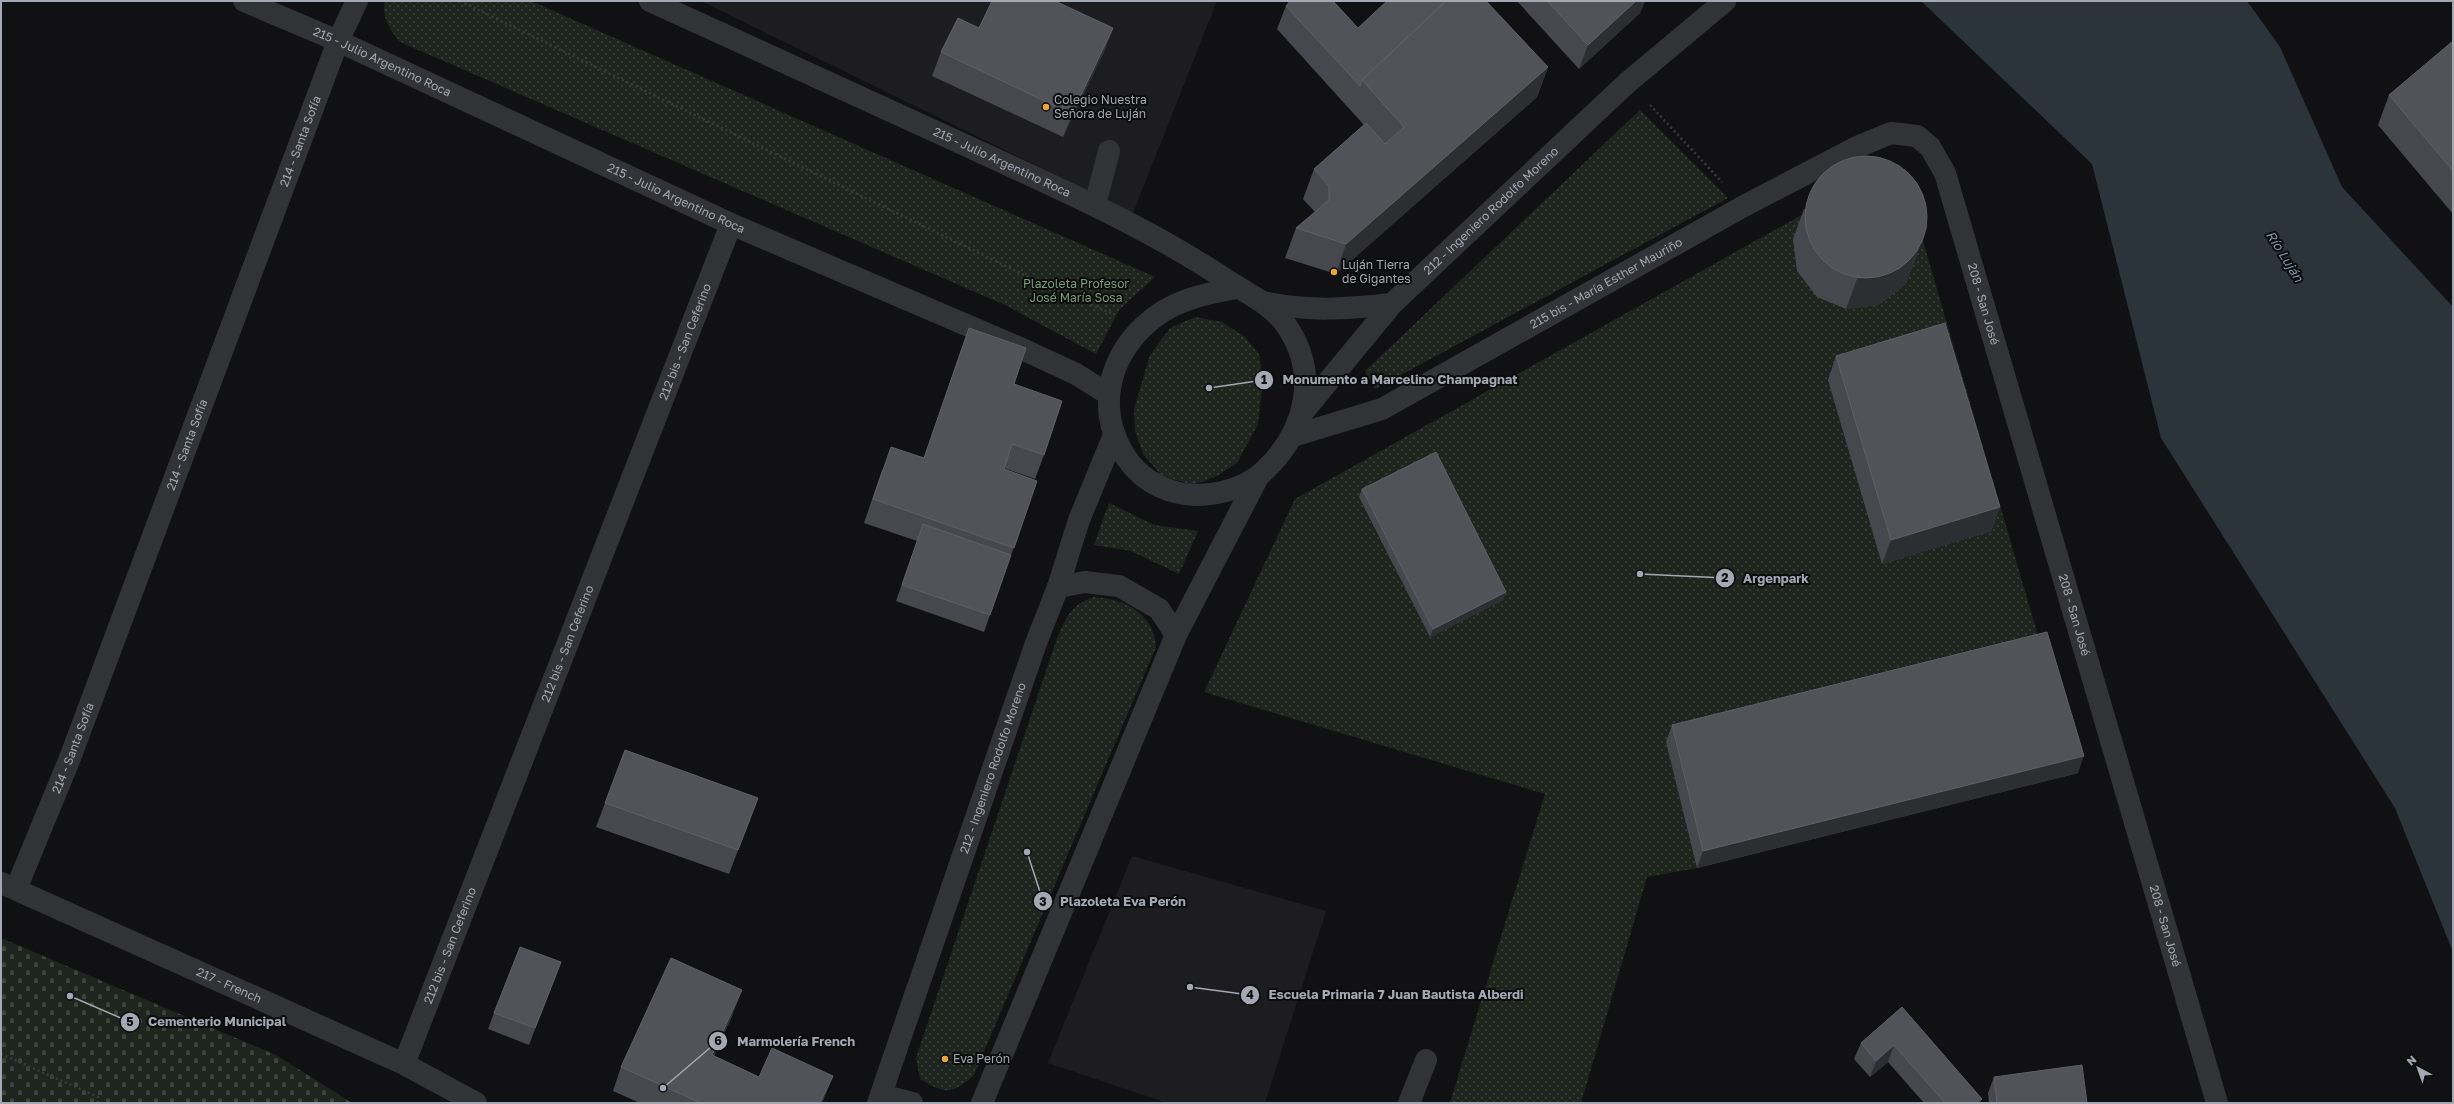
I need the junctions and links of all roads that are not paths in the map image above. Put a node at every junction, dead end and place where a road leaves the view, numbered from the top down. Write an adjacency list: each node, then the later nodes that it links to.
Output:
1 (244, 1): 5 (street, 215 - Julio Argentino Roca)
2 (357, 1): 5 (street, 214 - Santa Sofía)
3 (650, 1): 8 (street, 215 - Julio Argentino Roca)
4 (1725, 1): 12 (street, 212 - Ingeniero Rodolfo Moreno)
5 (338, 41): 9 (street, 215 - Julio Argentino Roca); 20 (street, 214 - Santa Sofía)
6 (1917, 136): 16 (street, 215 bis - María Esther Mauriño); 28 (street, 208 - San José)
7 (1109, 151): 8 (street)
8 (1095, 205): 10 (street, 215 - Julio Argentino Roca)
9 (730, 224): 13 (street, 215 - Julio Argentino Roca); 22 (street, 212 bis - San Ceferino)
10 (1237, 288): 11 (street, 215 - Julio Argentino Roca); 13 (street)
11 (1262, 302): 12 (street); 14 (street)
12 (1392, 304): 14 (street, 212 - Ingeniero Rodolfo Moreno)
13 (1108, 394): 15 (street)
14 (1303, 412): 16 (street)
15 (1114, 435): 17 (street); 18 (street, 212 - Ingeniero Rodolfo Moreno)
16 (1293, 436): 17 (street)
17 (1258, 477): 19 (street)
18 (1058, 587): 19 (street); 23 (street, 212 - Ingeniero Rodolfo Moreno)
19 (1176, 635): 26 (street)
20 (8, 886): 22 (street, 217 - French)
21 (1426, 1060): 27 (street)
22 (404, 1064): 24 (street, 217 - French)
23 (880, 1099): 25 (street)
24 (476, 1103)
25 (912, 1103)
26 (982, 1103)
27 (1409, 1103)
28 (2217, 1103)

